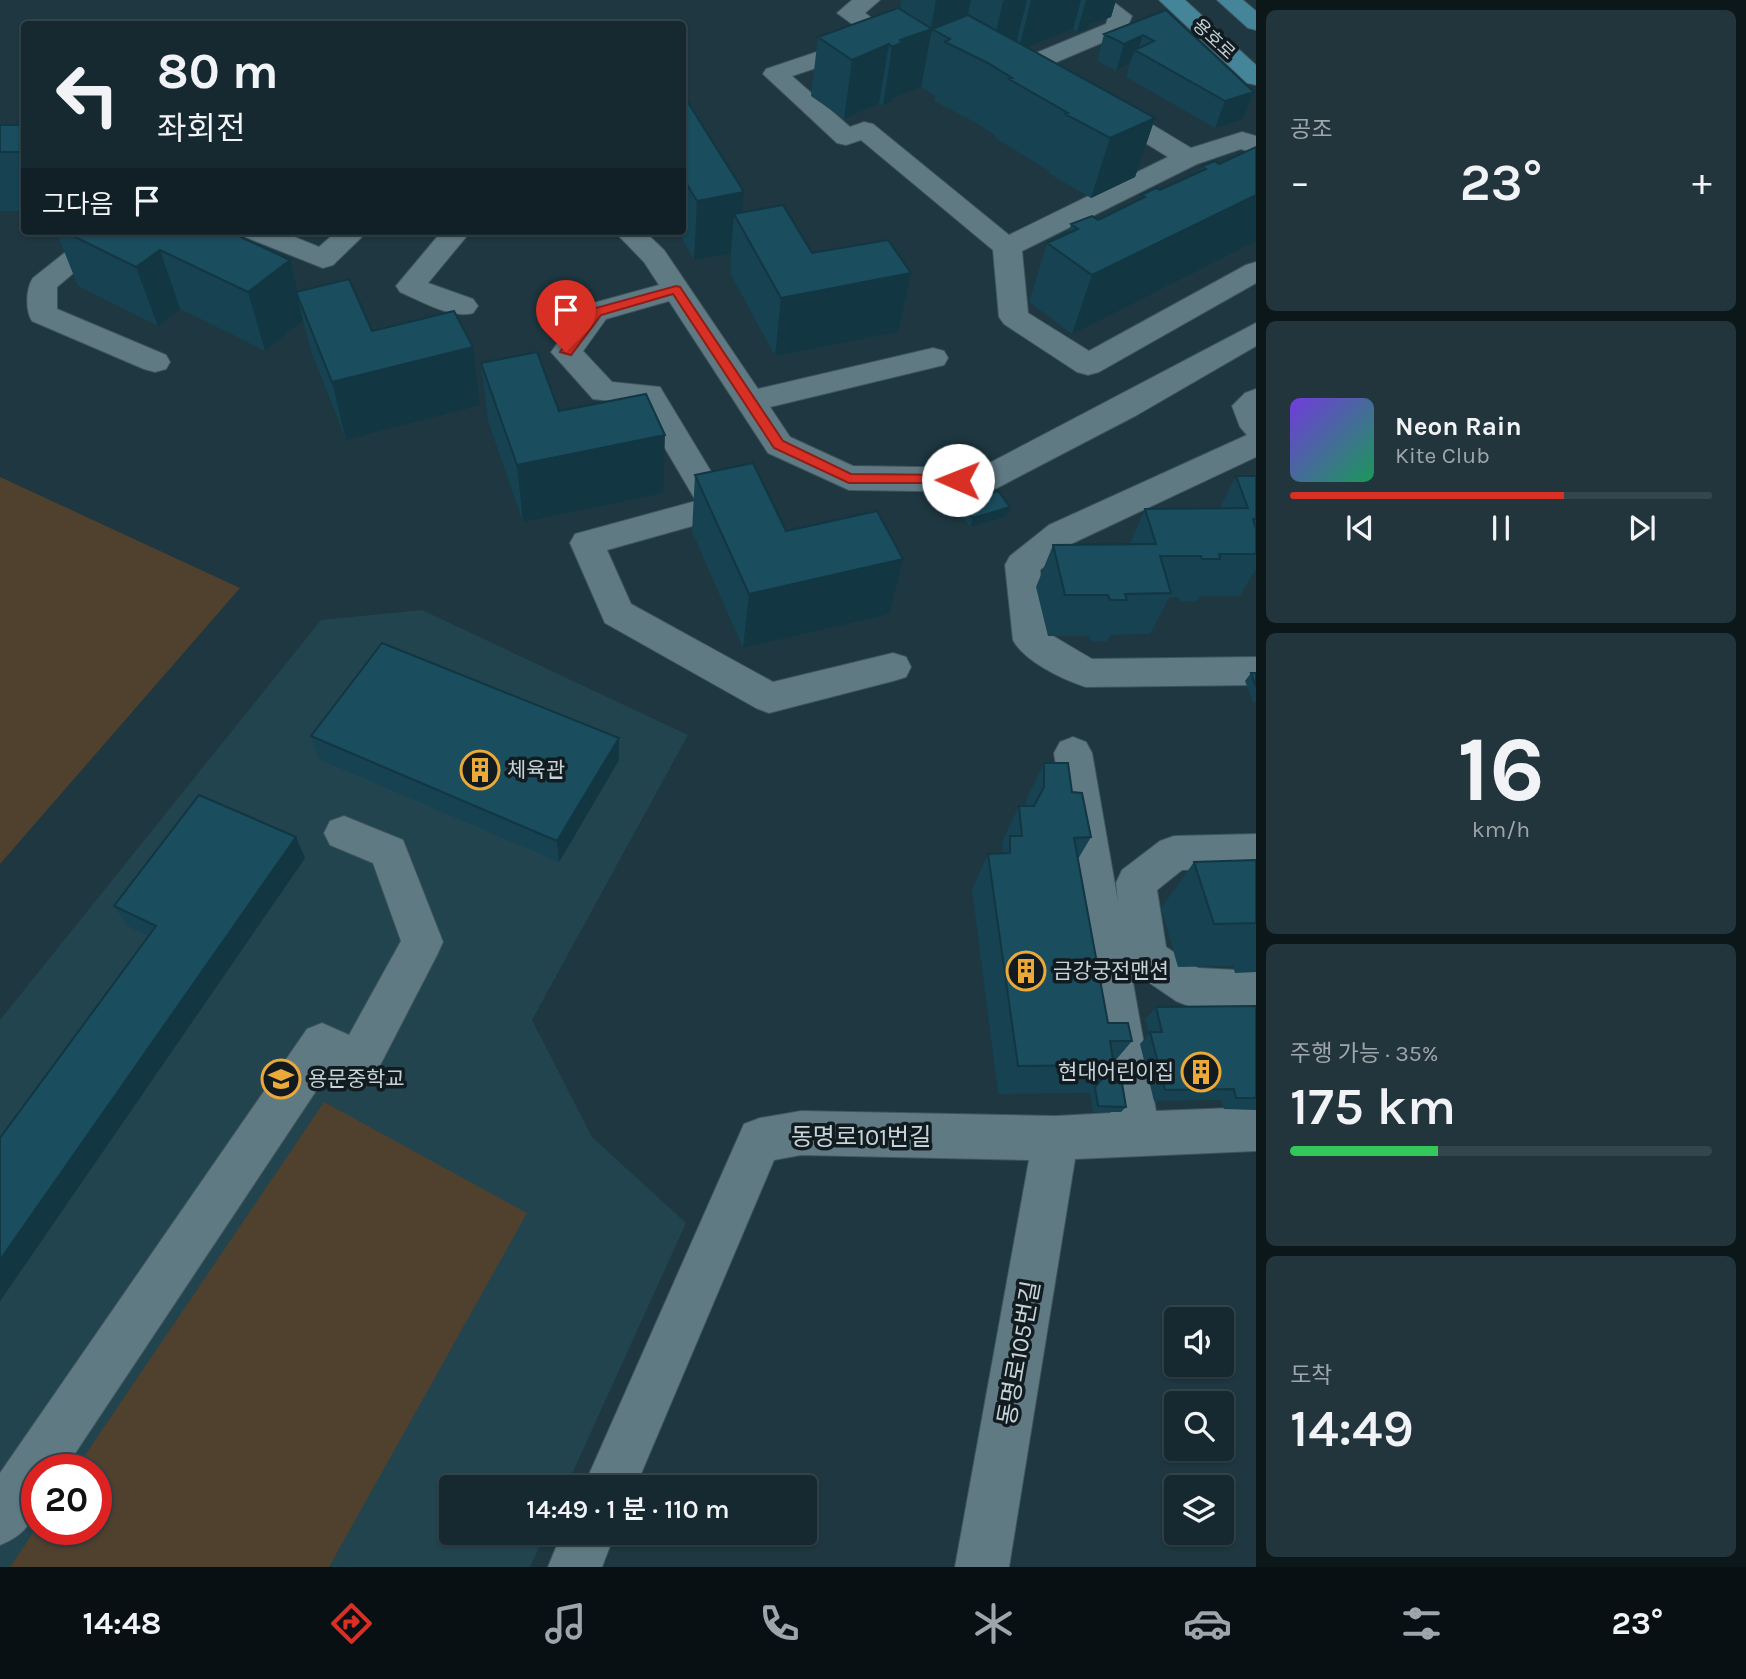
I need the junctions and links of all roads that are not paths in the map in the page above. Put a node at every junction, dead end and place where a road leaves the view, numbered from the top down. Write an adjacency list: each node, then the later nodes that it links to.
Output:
1 (868, 0): 15 (street)
2 (1095, 0): 9 (street)
3 (1171, 0): 7 (main road, 용호로)
4 (1178, 0): 6 (main road)
5 (1229, 0): 6 (main road, 용호로)
6 (1256, 28)
7 (1256, 78)
8 (1256, 146): 9 (street)
9 (1188, 158): 15 (street)
10 (104, 235): 21 (street)
11 (265, 235): 12 (street)
12 (350, 235)
13 (454, 235): 18 (street)
14 (632, 235): 17 (street)
15 (1007, 247): 16 (street)
16 (1256, 271)
17 (676, 290): 23 (street); 26 (street)
18 (463, 306)
19 (1256, 333): 23 (street)
20 (933, 358): 23 (street)
21 (155, 362)
22 (1256, 400): 24 (street)
23 (750, 401)
24 (1256, 427)
25 (1256, 444): 27 (street)
26 (894, 667)
27 (1256, 671)
28 (1073, 753): 33 (street)
29 (344, 833): 36 (street)
30 (1256, 851): 31 (street)
31 (1256, 991)
32 (1256, 1129): 33 (street, 동명로101번길)
33 (1137, 1134): 34 (street, 동명로101번길)
34 (1055, 1138): 35 (street, 동명로101번길); 39 (street, 동명로105번길)
35 (615, 1475)
36 (0, 1519)
37 (584, 1545): 38 (street)
38 (575, 1567)
39 (982, 1567)

